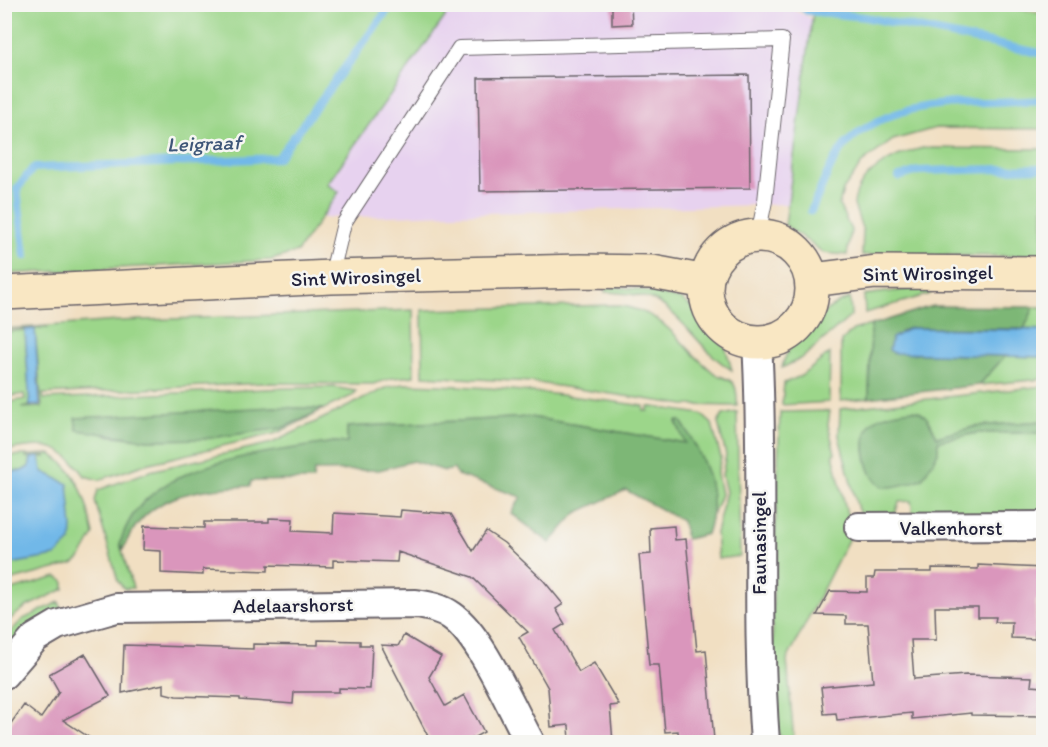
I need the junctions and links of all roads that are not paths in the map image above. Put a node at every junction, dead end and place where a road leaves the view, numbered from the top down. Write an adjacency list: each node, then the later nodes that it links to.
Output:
1 (758, 235): 3 (lane); 4 (main road); 5 (main road)
2 (1044, 273): 4 (main road, Sint Wirosingel)
3 (332, 277): 5 (main road, Sint Wirosingel); 6 (main road, Sint Wirosingel)
4 (812, 280): 7 (main road)
5 (706, 282): 7 (main road)
6 (4, 293)
7 (757, 342): 12 (street, Faunasingel)
8 (1044, 526): 9 (street, Valkenhorst)
9 (859, 527)
10 (4, 674): 11 (street, Adelaarshorst)
11 (530, 742)
12 (765, 742)

